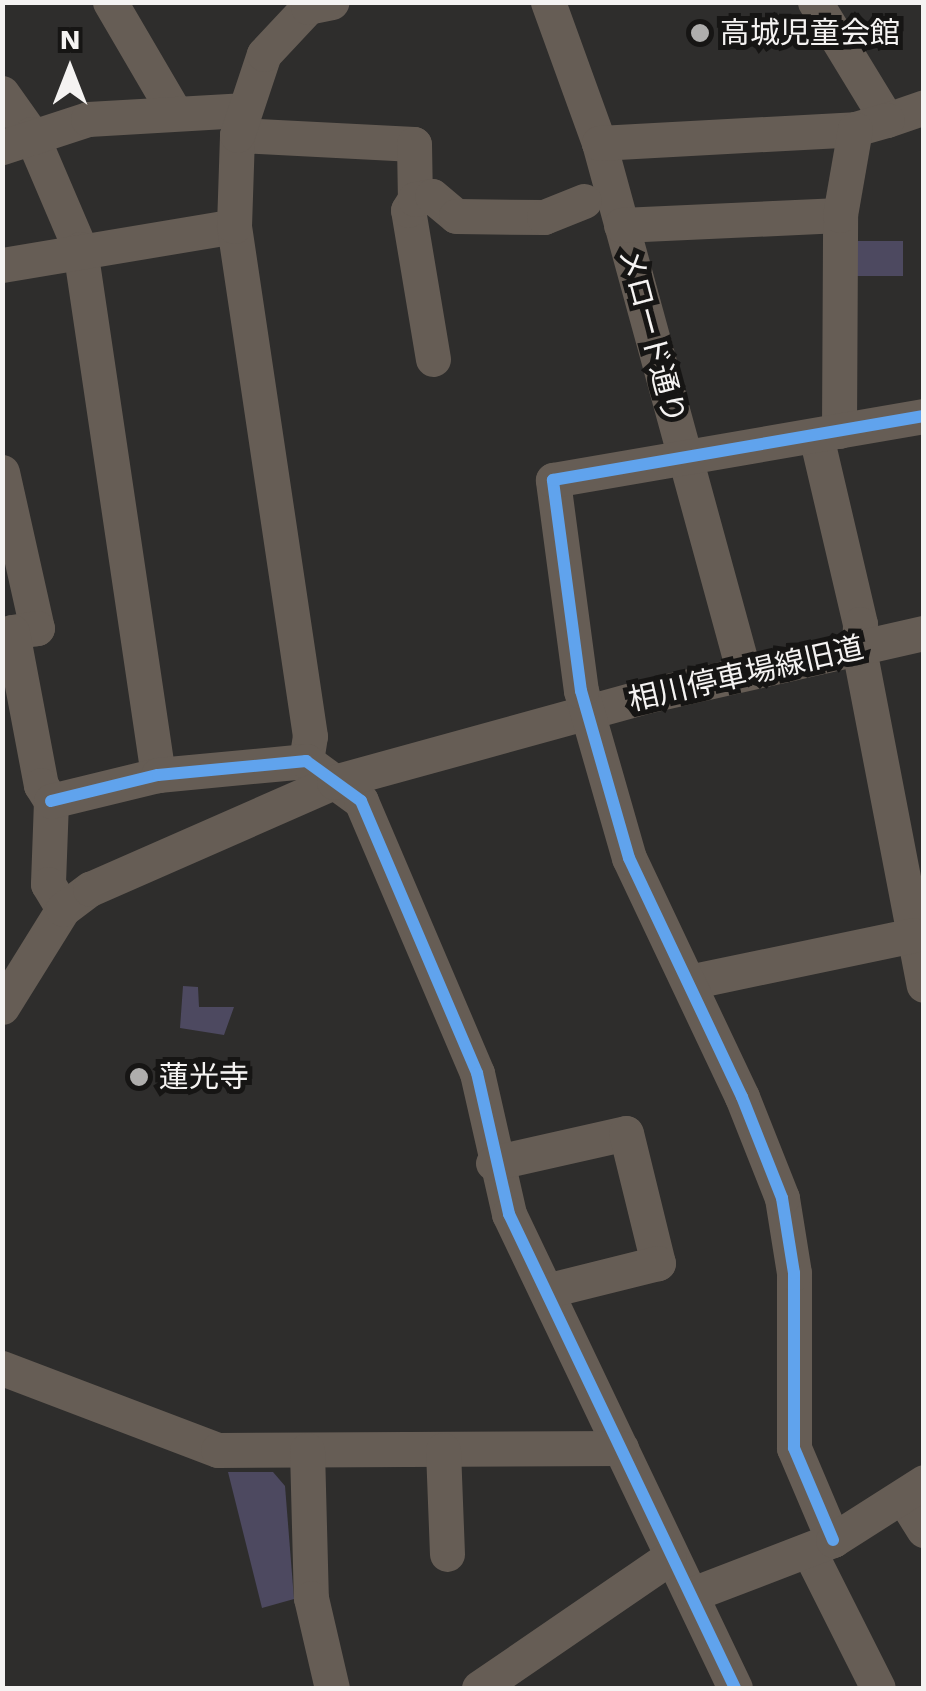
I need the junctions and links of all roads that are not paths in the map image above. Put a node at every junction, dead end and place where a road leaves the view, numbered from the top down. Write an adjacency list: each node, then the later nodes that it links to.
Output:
1 (110, 2): 7 (street)
2 (331, 2): 8 (street)
3 (548, 2): 11 (street, メロード通り)
4 (816, 2): 9 (street)
5 (2, 92): 10 (street)
6 (924, 106): 9 (street)
7 (173, 110): 8 (street); 10 (street)
8 (239, 122): 12 (street); 16 (street)
9 (871, 125): 11 (street); 14 (street)
10 (16, 140): 17 (street)
11 (599, 144): 15 (street, メロード通り)
12 (415, 199): 13 (street); 19 (street)
13 (584, 201)
14 (840, 215): 15 (street); 21 (street)
15 (621, 225): 22 (street, メロード通り)
16 (234, 226): 17 (street); 28 (street)
17 (80, 249): 18 (street); 29 (street)
18 (2, 265)
19 (433, 359)
20 (924, 416): 21 (street)
21 (827, 434): 22 (street); 25 (street)
22 (686, 460): 26 (street, メロード通り); 27 (street)
23 (2, 472): 30 (street)
24 (924, 633): 25 (street, 相川停車場線旧道)
25 (859, 648): 26 (street, 相川停車場線旧道); 32 (street)
26 (744, 672): 27 (street, 相川停車場線旧道)
27 (586, 712): 28 (street, 相川停車場線旧道); 33 (street)
28 (320, 772): 29 (street); 31 (street, 相川停車場線旧道); 36 (street)
29 (158, 775): 30 (street)
30 (51, 802): 31 (street)
31 (63, 909): 35 (street, 相川停車場線旧道)
32 (916, 922): 33 (street); 34 (street)
33 (689, 982): 44 (street)
34 (924, 985)
35 (2, 1007)
36 (494, 1163): 37 (street); 37 (street)
37 (550, 1290): 39 (street)
38 (2, 1368): 40 (street)
39 (621, 1448): 41 (street); 46 (street)
40 (306, 1450): 41 (street); 48 (street)
41 (443, 1450): 45 (street)
42 (913, 1490): 43 (street); 44 (street)
43 (924, 1530)
44 (821, 1545): 47 (street); 51 (street)
45 (446, 1554)
46 (669, 1558): 47 (street); 49 (street)
47 (695, 1593): 50 (street)
48 (332, 1688)
49 (480, 1688)
50 (735, 1688)
51 (878, 1688)

